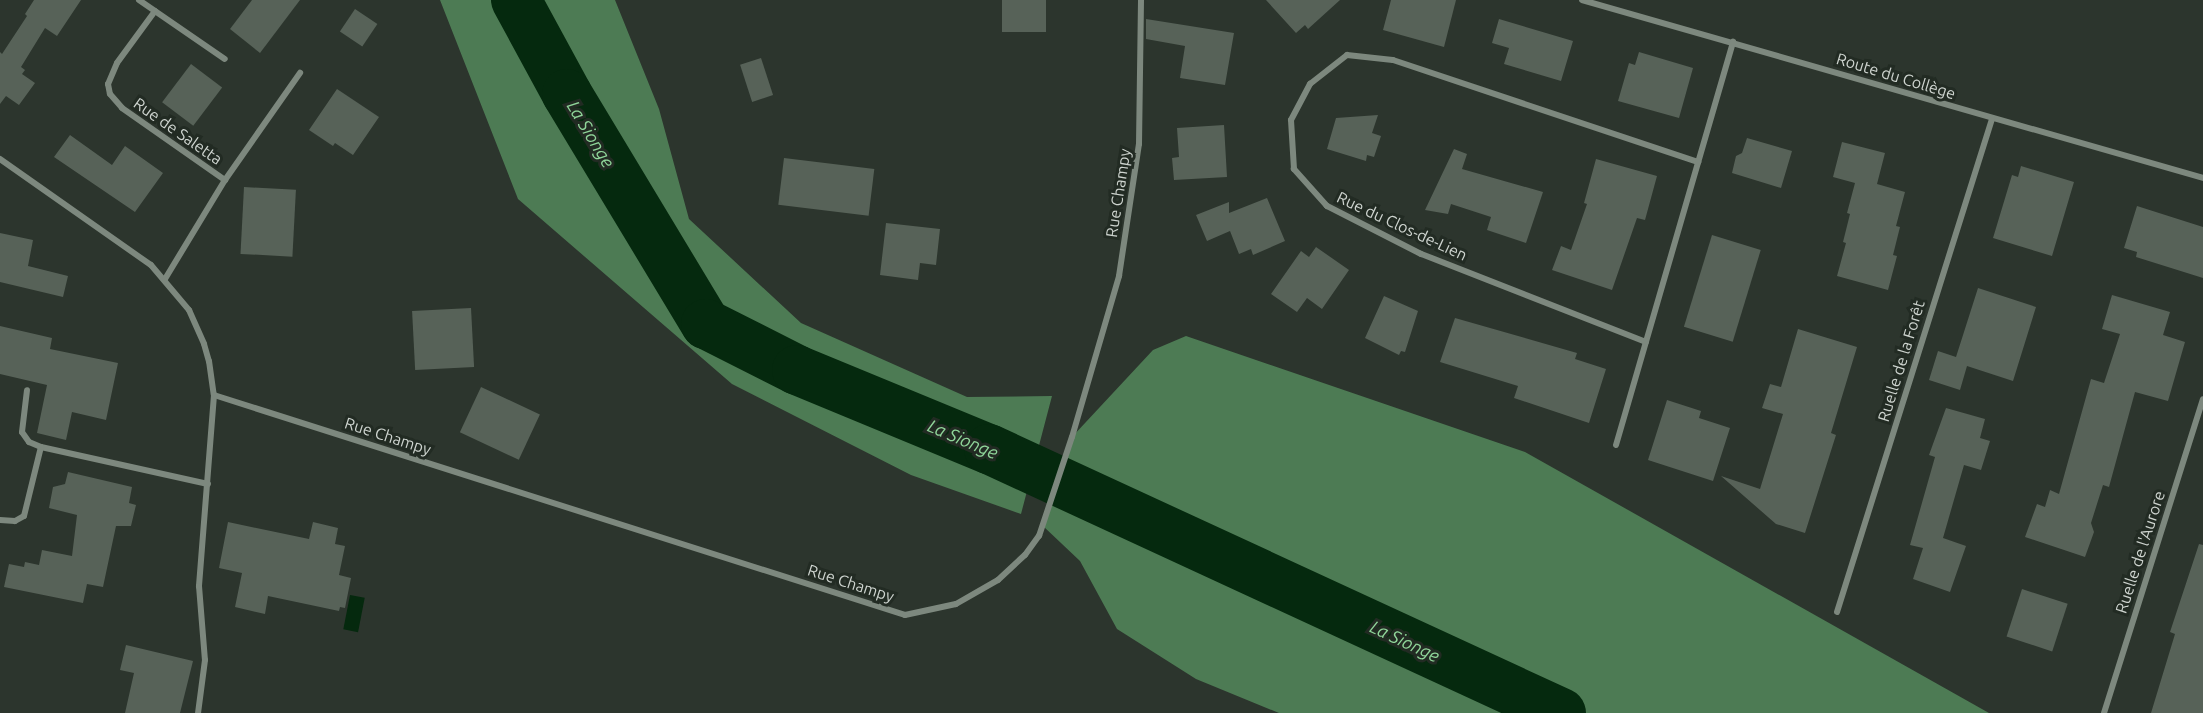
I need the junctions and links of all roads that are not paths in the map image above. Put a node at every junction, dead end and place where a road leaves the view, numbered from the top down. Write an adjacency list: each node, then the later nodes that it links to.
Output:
1 (139, 0): 4 (street)
2 (1141, 0): 16 (street, Rue Champy)
3 (1582, 0): 5 (street, Route du Collège)
4 (155, 11): 6 (street); 12 (street, Rue de Saletta)
5 (1733, 42): 8 (street, Route du Collège); 10 (street)
6 (225, 59)
7 (300, 73): 12 (street, Rue de Saletta)
8 (1992, 119): 11 (street, Route du Collège); 22 (street, Ruelle de la Forêt)
9 (0, 159): 13 (street)
10 (1698, 162): 14 (street); 14 (street, Rue du Clos-de-Lien)
11 (2203, 178)
12 (225, 180): 13 (street, Rue de Saletta)
13 (165, 279): 16 (street)
14 (1646, 342): 18 (street)
15 (27, 390): 19 (street)
16 (214, 395): 20 (street)
17 (2203, 399): 24 (street, Ruelle de l'Aurore)
18 (1616, 445)
19 (41, 447): 20 (street); 21 (street)
20 (208, 484): 23 (street)
21 (0, 520)
22 (1837, 612)
23 (198, 713)
24 (2104, 713)

